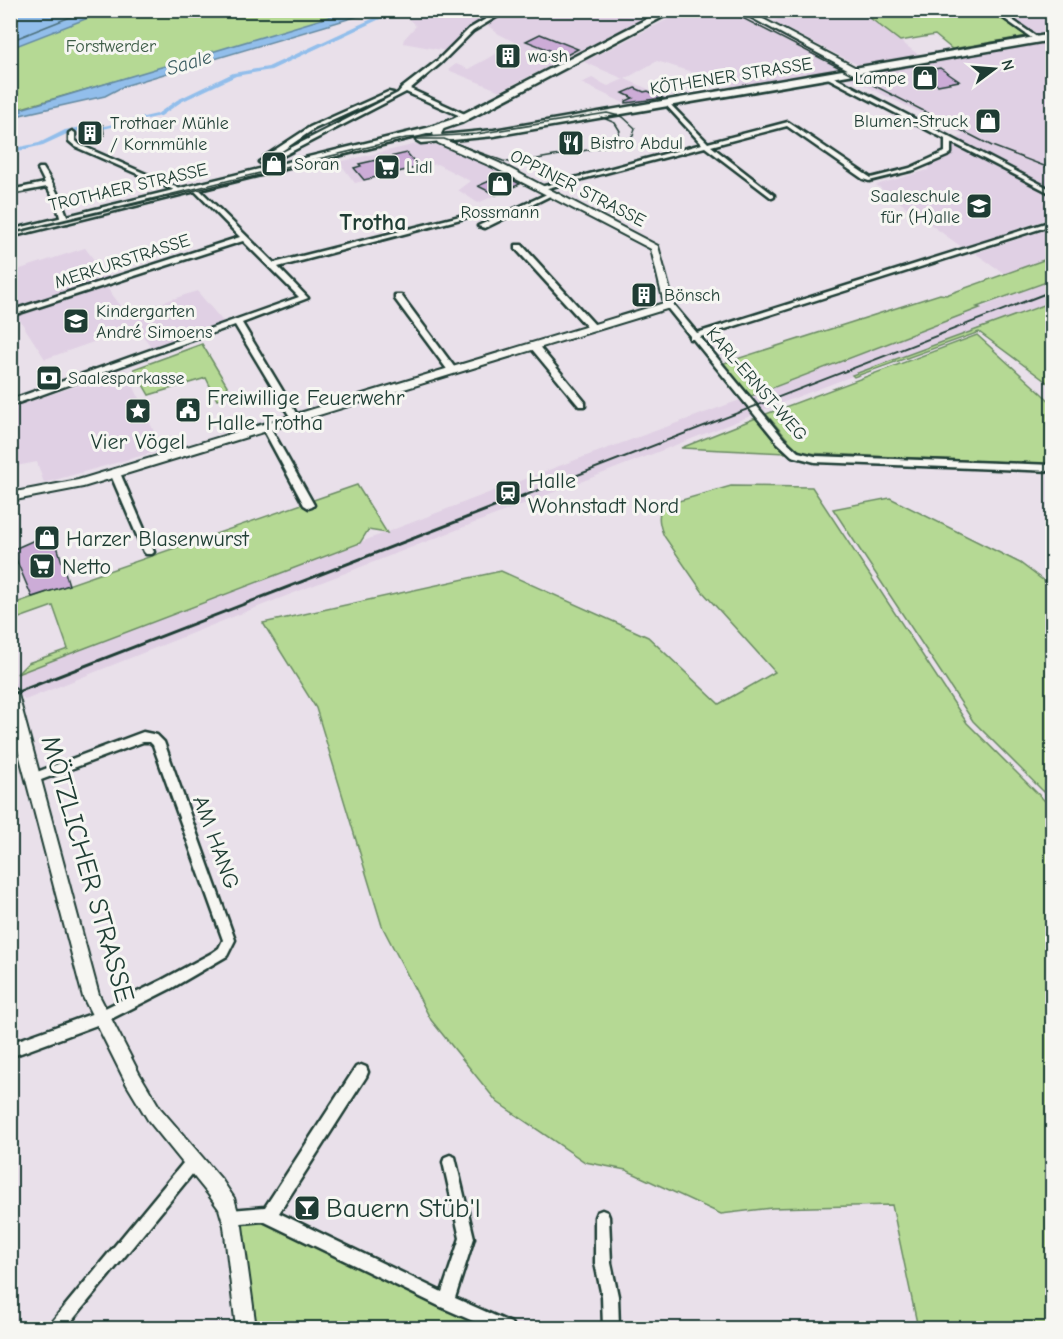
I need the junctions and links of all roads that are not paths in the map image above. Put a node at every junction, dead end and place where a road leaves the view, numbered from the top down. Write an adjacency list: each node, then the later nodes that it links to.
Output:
1 (506, 10): 9 (street)
2 (672, 10): 14 (main road, TROTHAER STRASSE)
3 (740, 10): 7 (street)
4 (993, 10): 6 (street)
5 (1053, 37): 6 (main road, KÖTHENER STRASSE)
6 (1038, 40): 7 (main road, KÖTHENER STRASSE)
7 (858, 71): 8 (main road, KÖTHENER STRASSE)
8 (828, 76): 11 (main road, KÖTHENER STRASSE); 18 (street)
9 (404, 89): 10 (street); 14 (street)
10 (390, 96): 12 (street); 13 (street)
11 (667, 103): 20 (main road, KÖTHENER STRASSE); 22 (street)
12 (345, 111): 13 (street); 16 (street)
13 (356, 117): 19 (street)
14 (460, 118): 17 (main road, TROTHAER STRASSE)
15 (72, 133): 33 (street)
16 (303, 133): 19 (street); 25 (street)
17 (439, 133): 20 (main road, KÖTHENER STRASSE); 21 (main road, KÖTHENER STRASSE); 23 (street, OPPINER STRASSE); 24 (main road, TROTHAER STRASSE)
18 (948, 137): 22 (street); 32 (street)
19 (314, 138): 25 (street)
20 (461, 138): 23 (street)
21 (414, 141): 24 (main road, TROTHAER STRASSE)
22 (706, 145): 29 (street); 35 (street)
23 (464, 151): 29 (street, OPPINER STRASSE)
24 (324, 158): 27 (main road, TROTHAER STRASSE)
25 (262, 162): 27 (street)
26 (41, 169): 28 (street)
27 (260, 174): 30 (main road, TROTHAER STRASSE)
28 (50, 184): 31 (street); 37 (street)
29 (540, 188): 34 (street, OPPINER STRASSE)
30 (197, 190): 33 (main road, TROTHAER STRASSE); 41 (street)
31 (10, 192)
32 (1053, 192)
33 (180, 193): 37 (main road, TROTHAER STRASSE)
34 (551, 194): 39 (street); 45 (street, OPPINER STRASSE)
35 (772, 196)
36 (468, 216): 43 (street)
37 (65, 221): 40 (main road, TROTHAER STRASSE)
38 (1053, 223): 49 (street)
39 (482, 226)
40 (10, 234)
41 (244, 238): 43 (street); 46 (street, MERKURSTRASSE)
42 (519, 247): 48 (street)
43 (273, 266): 47 (street)
44 (398, 297): 51 (street)
45 (669, 306): 48 (street); 49 (street, KARL-ERNST-WEG)
46 (10, 314)
47 (237, 322): 52 (street); 54 (street)
48 (592, 327): 50 (street)
49 (693, 337): 56 (street, KARL-ERNST-WEG)
50 (534, 346): 51 (street); 53 (street)
51 (452, 370): 54 (street)
52 (10, 403)
53 (582, 404)
54 (295, 418): 55 (street)
55 (266, 427): 57 (street); 59 (street)
56 (1053, 468)
57 (115, 473): 58 (street); 60 (street)
58 (10, 497)
59 (309, 505)
60 (149, 552)
61 (10, 691): 62 (street, MÖTZLICHER STRASSE)
62 (13, 713): 63 (street, MÖTZLICHER STRASSE)
63 (33, 778): 64 (street, MÖTZLICHER STRASSE); 64 (street, AM HANG)
64 (100, 1017): 65 (street); 67 (street, MÖTZLICHER STRASSE)
65 (10, 1050)
66 (361, 1072): 69 (street)
67 (193, 1162): 70 (street, MÖTZLICHER STRASSE); 73 (street)
68 (450, 1162): 72 (street)
69 (268, 1216): 70 (street); 72 (street)
70 (231, 1217): 74 (street)
71 (602, 1217): 76 (street)
72 (446, 1302): 75 (street)
73 (56, 1329)
74 (246, 1329)
75 (506, 1329)
76 (611, 1329)

